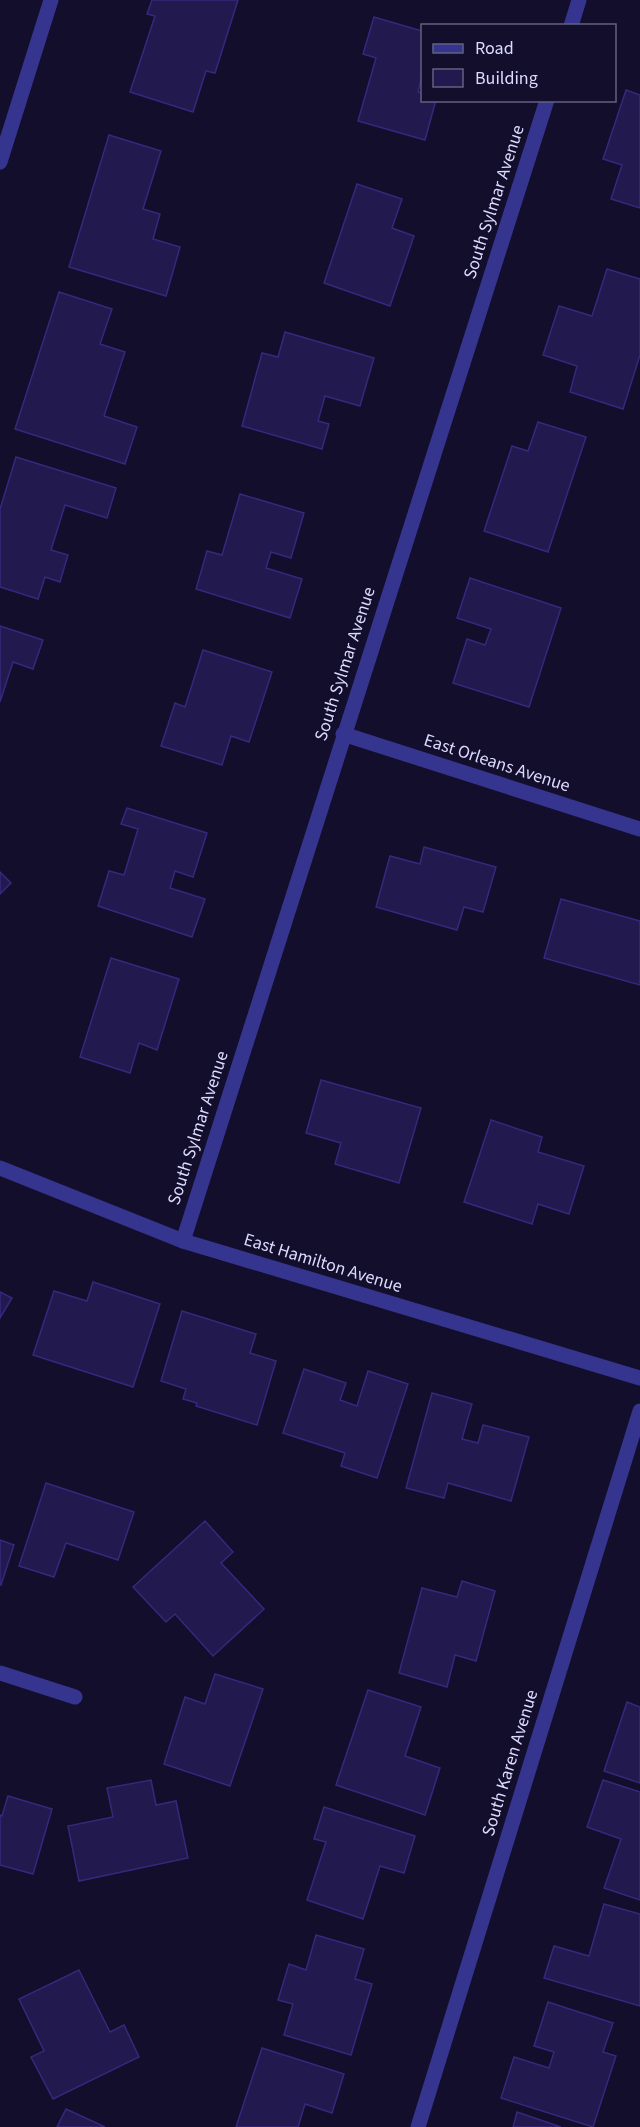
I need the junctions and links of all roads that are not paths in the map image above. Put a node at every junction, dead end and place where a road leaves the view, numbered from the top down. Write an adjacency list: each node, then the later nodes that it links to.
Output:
1 (51, 0): 5 (street)
2 (579, 0): 3 (street)
3 (572, 24)
4 (546, 102): 6 (street, South Sylmar Avenue)
5 (0, 162)
6 (343, 734): 7 (street, East Orleans Avenue); 9 (street, South Sylmar Avenue)
7 (640, 829)
8 (0, 1168): 9 (street, East Hamilton Avenue)
9 (183, 1241): 10 (street, East Hamilton Avenue)
10 (640, 1378)
11 (640, 1411): 14 (street, South Karen Avenue)
12 (0, 1673): 13 (street)
13 (75, 1697)
14 (418, 2127)

